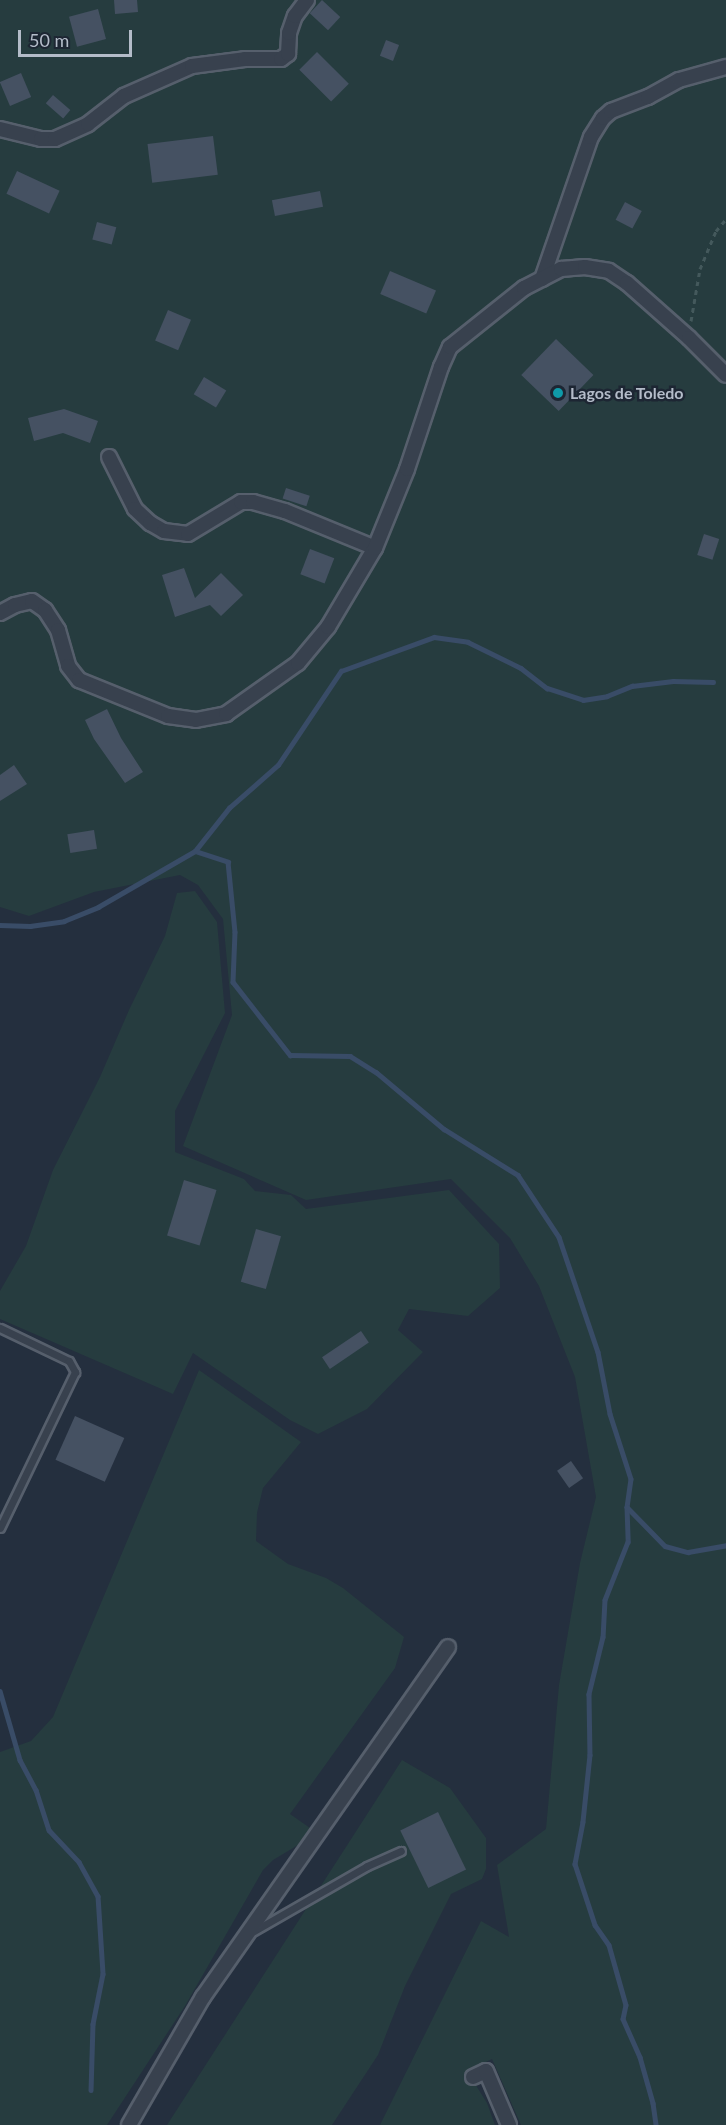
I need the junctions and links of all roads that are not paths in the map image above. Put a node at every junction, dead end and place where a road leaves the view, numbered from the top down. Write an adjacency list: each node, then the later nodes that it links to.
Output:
1 (307, 0): 3 (street)
2 (726, 67): 4 (street)
3 (0, 129)
4 (542, 279): 5 (street); 7 (street)
5 (726, 375)
6 (109, 457): 7 (street)
7 (375, 548): 8 (street)
8 (0, 613)
9 (0, 1328): 10 (lane)
10 (0, 1527)
11 (448, 1647): 13 (street)
12 (401, 1851): 13 (lane)
13 (244, 1937): 15 (street)
14 (473, 2077): 16 (street)
15 (129, 2125)
16 (509, 2125)

